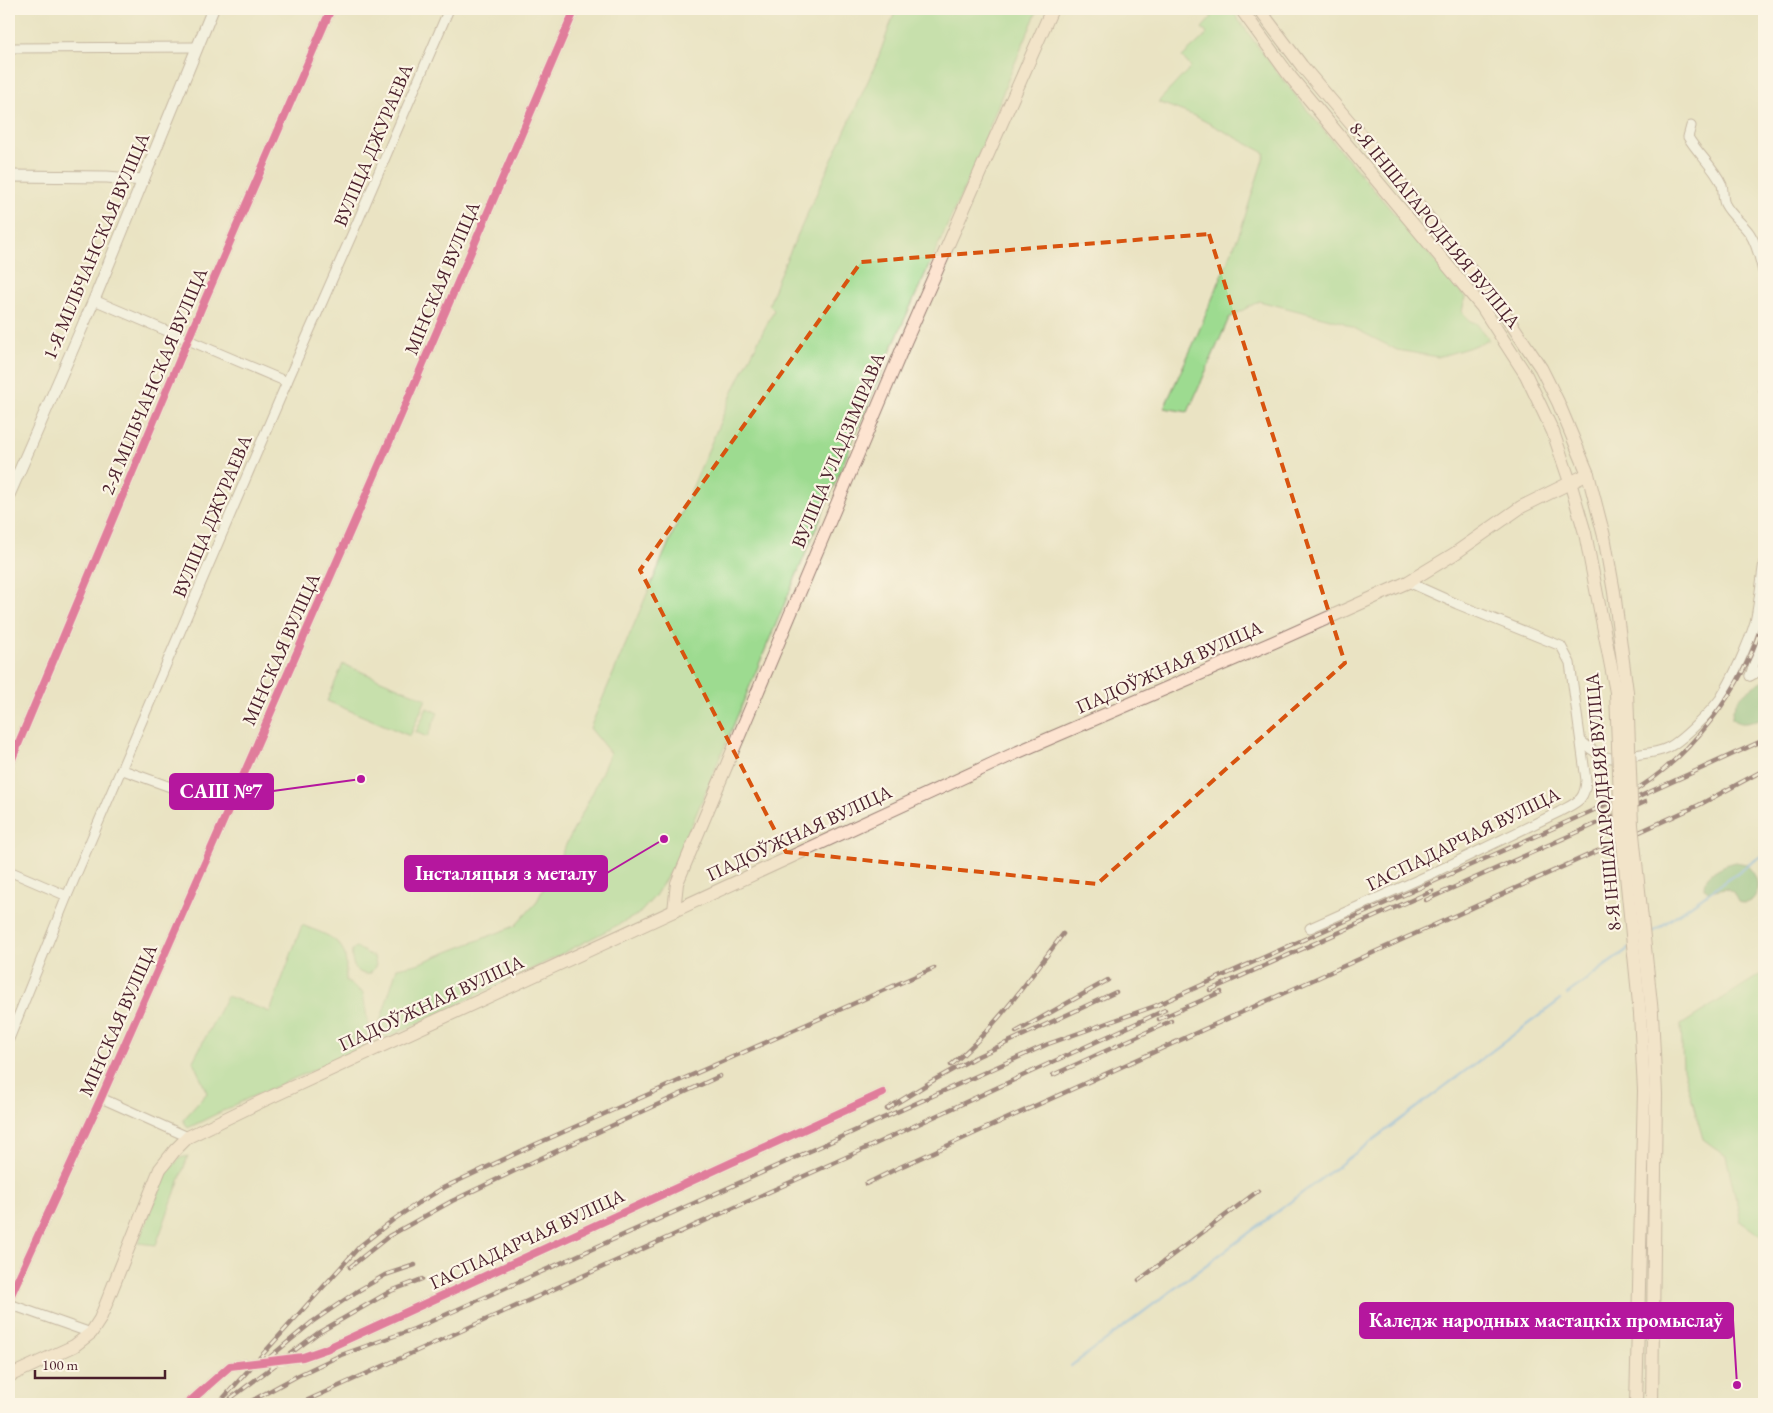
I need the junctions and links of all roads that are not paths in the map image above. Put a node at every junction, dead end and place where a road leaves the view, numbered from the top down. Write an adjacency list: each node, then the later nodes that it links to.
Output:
1 (213, 9): 9 (street, 1-Я МІЛЬЧАНСКАЯ ВУЛІЦА)
2 (331, 9): 15 (street, 2-Я МІЛЬЧАНСКАЯ ВУЛІЦА)
3 (449, 9): 17 (street, ВУЛІЦА ДЖУРАЕВА)
4 (575, 9): 30 (street, МІНСКАЯ ВУЛІЦА)
5 (1052, 9): 33 (main road, ВУЛІЦА УЛАДЗІМІРАВА)
6 (1241, 9): 20 (main road, 8-Я ІНШАГАРОДНЯЯ ВУЛІЦА)
7 (1259, 9): 19 (main road, 8-Я ІНШАГАРОДНЯЯ ВУЛІЦА)
8 (9, 48): 9 (street)
9 (197, 48): 12 (street, 1-Я МІЛЬЧАНСКАЯ ВУЛІЦА)
10 (1691, 126): 13 (street)
11 (9, 176): 12 (street)
12 (143, 180): 14 (street, 1-Я МІЛЬЧАНСКАЯ ВУЛІЦА)
13 (1764, 275)
14 (94, 300): 15 (street); 21 (street, 1-Я МІЛЬЧАНСКАЯ ВУЛІЦА)
15 (189, 340): 17 (street); 28 (street, 2-Я МІЛЬЧАНСКАЯ ВУЛІЦА)
16 (1764, 355): 18 (street)
17 (287, 382): 29 (street, ВУЛІЦА ДЖУРАЕВА)
18 (1764, 391)
19 (1588, 474): 20 (main road, ПАДОЎЖНАЯ ВУЛІЦА); 26 (main road, 8-Я ІНШАГАРОДНЯЯ ВУЛІЦА)
20 (1570, 482): 23 (main road, ПАДОЎЖНАЯ ВУЛІЦА); 26 (main road, 8-Я ІНШАГАРОДНЯЯ ВУЛІЦА)
21 (10, 492)
22 (1764, 562): 27 (street)
23 (1408, 582): 27 (street, ГАСПАДАРЧАЯ ВУЛІЦА); 33 (main road, ПАДОЎЖНАЯ ВУЛІЦА)
24 (1764, 634): 25 (street)
25 (1764, 669)
26 (1622, 692): 35 (main road, 8-Я ІНШАГАРОДНЯЯ ВУЛІЦА, bridge)
27 (1582, 742): 34 (street, ГАСПАДАРЧАЯ ВУЛІЦА)
28 (9, 766)
29 (122, 770): 30 (street); 32 (street, ВУЛІЦА ДЖУРАЕВА)
30 (229, 808): 38 (street, МІНСКАЯ ВУЛІЦА)
31 (9, 870): 32 (street)
32 (67, 896): 36 (street, ВУЛІЦА ДЖУРАЕВА)
33 (674, 911): 39 (main road, ПАДОЎЖНАЯ ВУЛІЦА)
34 (1310, 928)
35 (1646, 1014): 40 (main road, 8-Я ІНШАГАРОДНЯЯ ВУЛІЦА); 41 (main road, 8-Я ІНШАГАРОДНЯЯ ВУЛІЦА)
36 (9, 1039)
37 (882, 1093): 48 (street, ГАСПАДАРЧАЯ ВУЛІЦА)
38 (102, 1098): 39 (street, МІНСКАЯ ВУЛІЦА); 42 (street, МІНСКАЯ ВУЛІЦА)
39 (188, 1137): 46 (main road, ПАДОЎЖНАЯ ВУЛІЦА)
40 (1656, 1155): 41 (main road); 45 (main road, 8-Я ІНШАГАРОДНЯЯ ВУЛІЦА)
41 (1643, 1158): 44 (main road, 8-Я ІНШАГАРОДНЯЯ ВУЛІЦА)
42 (9, 1299)
43 (9, 1304): 46 (street)
44 (1638, 1322): 45 (main road); 49 (main road, 8-Я ІНШАГАРОДНЯЯ ВУЛІЦА)
45 (1654, 1322): 50 (main road, 8-Я ІНШАГАРОДНЯЯ ВУЛІЦА)
46 (91, 1333): 47 (main road)
47 (9, 1376)
48 (187, 1404)
49 (1636, 1404)
50 (1652, 1404)

